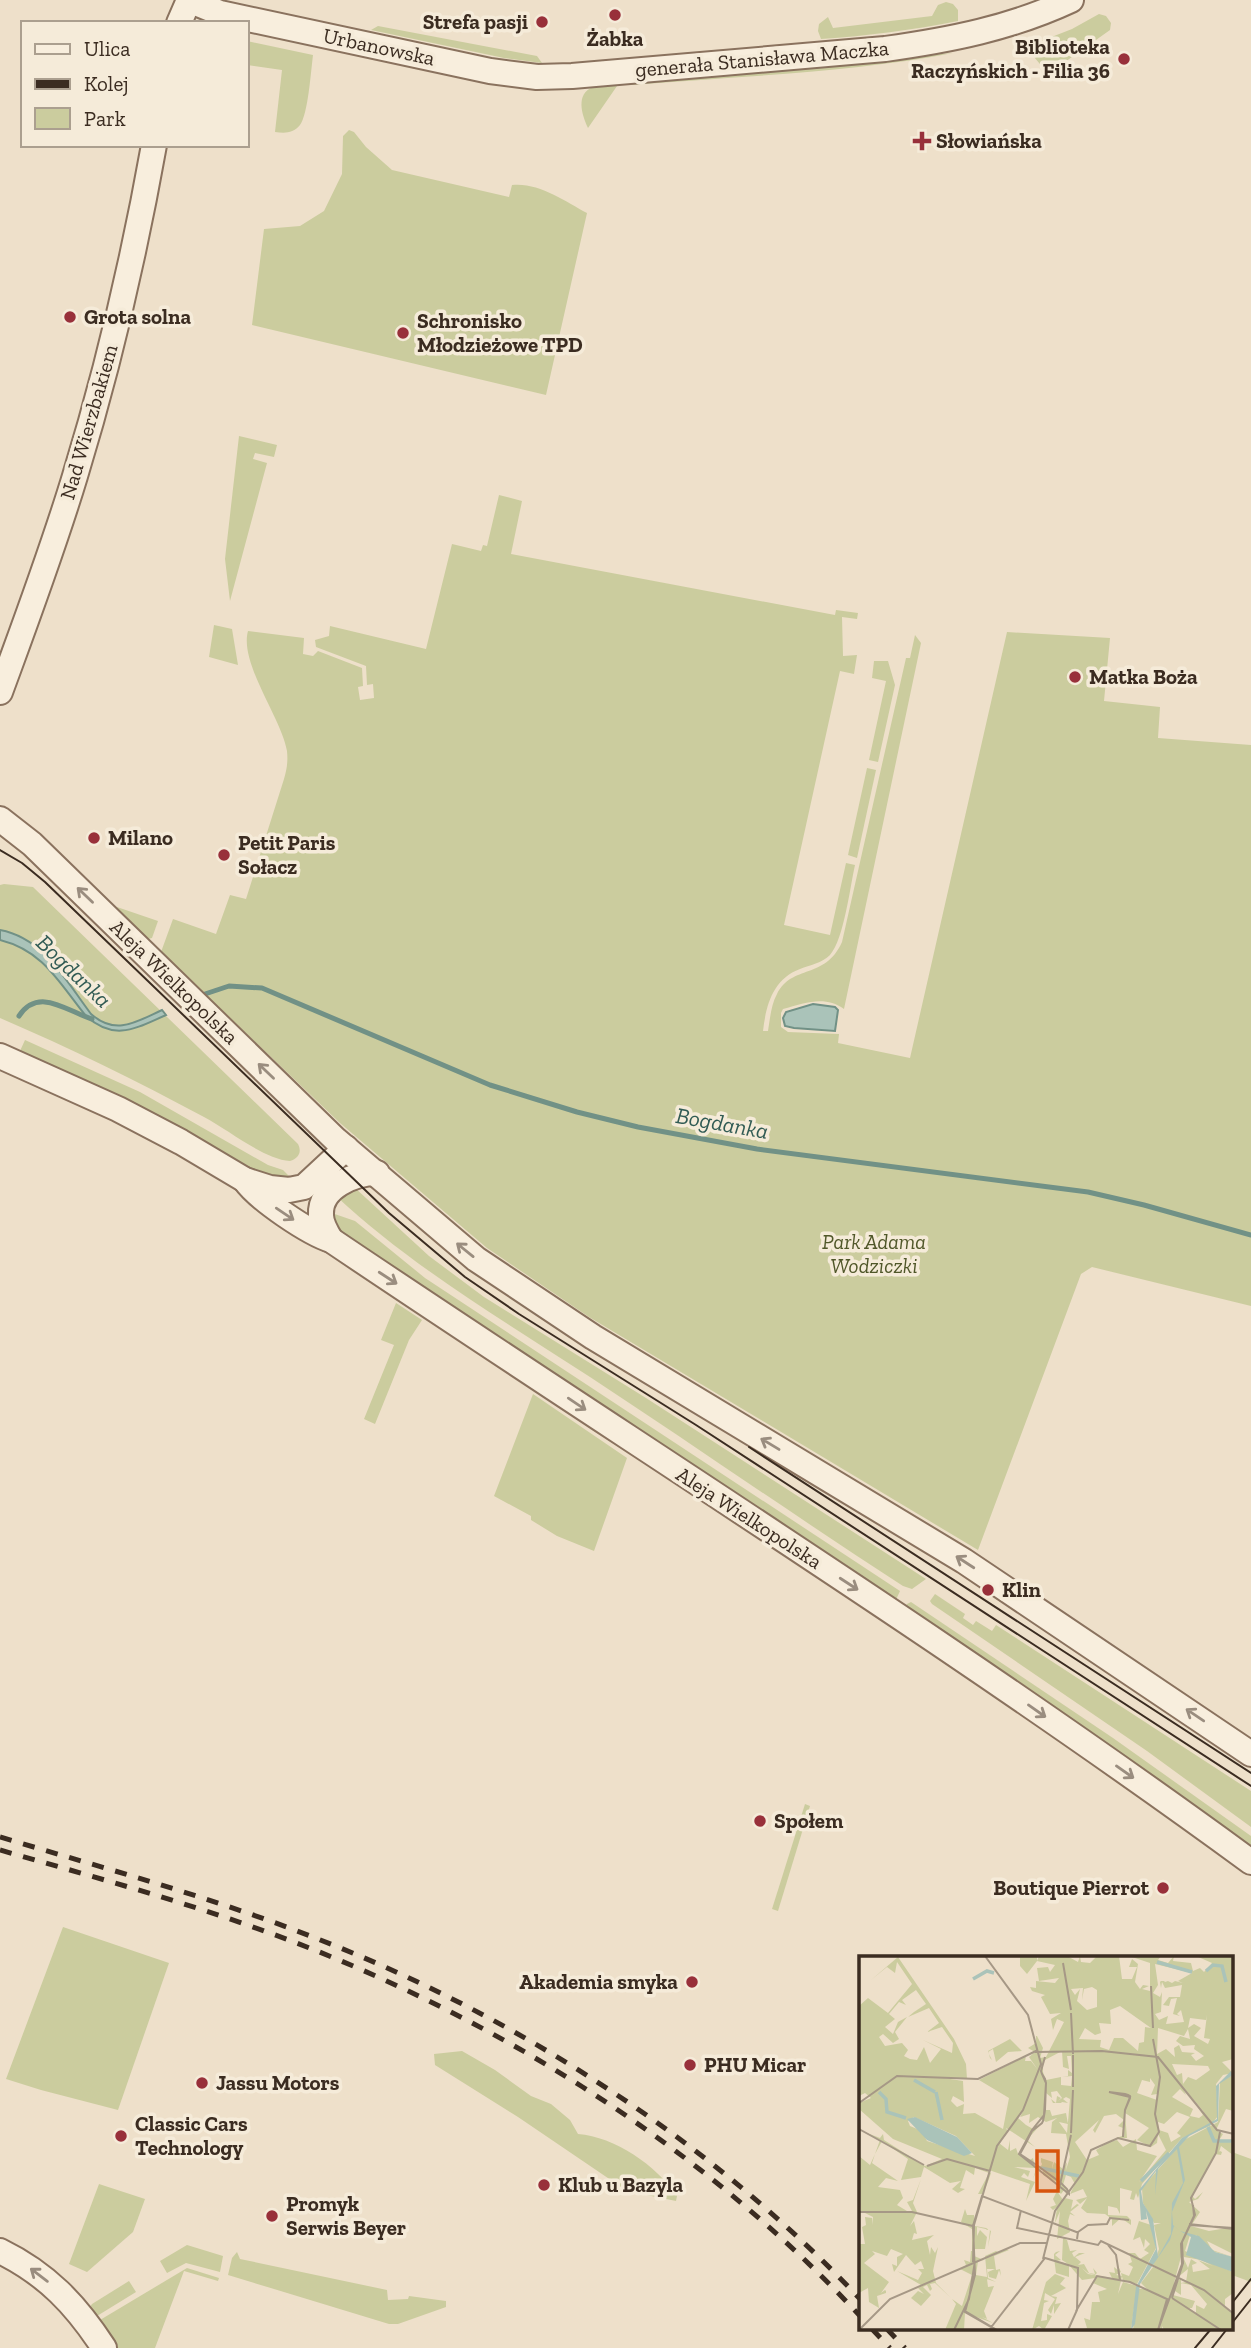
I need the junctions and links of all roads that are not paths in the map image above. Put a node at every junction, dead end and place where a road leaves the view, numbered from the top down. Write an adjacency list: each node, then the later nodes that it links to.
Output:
1 (188, 0): 3 (street); 4 (street, Urbanowska)
2 (1071, 0): 4 (street, generała Stanisława Maczka)
3 (180, 21)
4 (572, 76)
5 (154, 147): 6 (street, Nad Wierzbakiem)
6 (0, 692)
7 (0, 819): 9 (street, Aleja Wielkopolska, one-way to 7)
8 (4, 1061): 11 (street, Aleja Wielkopolska)
9 (346, 1148): 10 (street, Aleja Wielkopolska); 11 (street, Aleja Wielkopolska)
10 (377, 1173): 12 (street); 13 (street, Aleja Wielkopolska, one-way to 10)
11 (245, 1180): 12 (street, Aleja Wielkopolska, one-way to 12)
12 (331, 1240): 14 (street, Aleja Wielkopolska, one-way to 14)
13 (1251, 1754)
14 (1251, 1862)
15 (0, 2251): 16 (street, one-way to 15)
16 (104, 2348)

